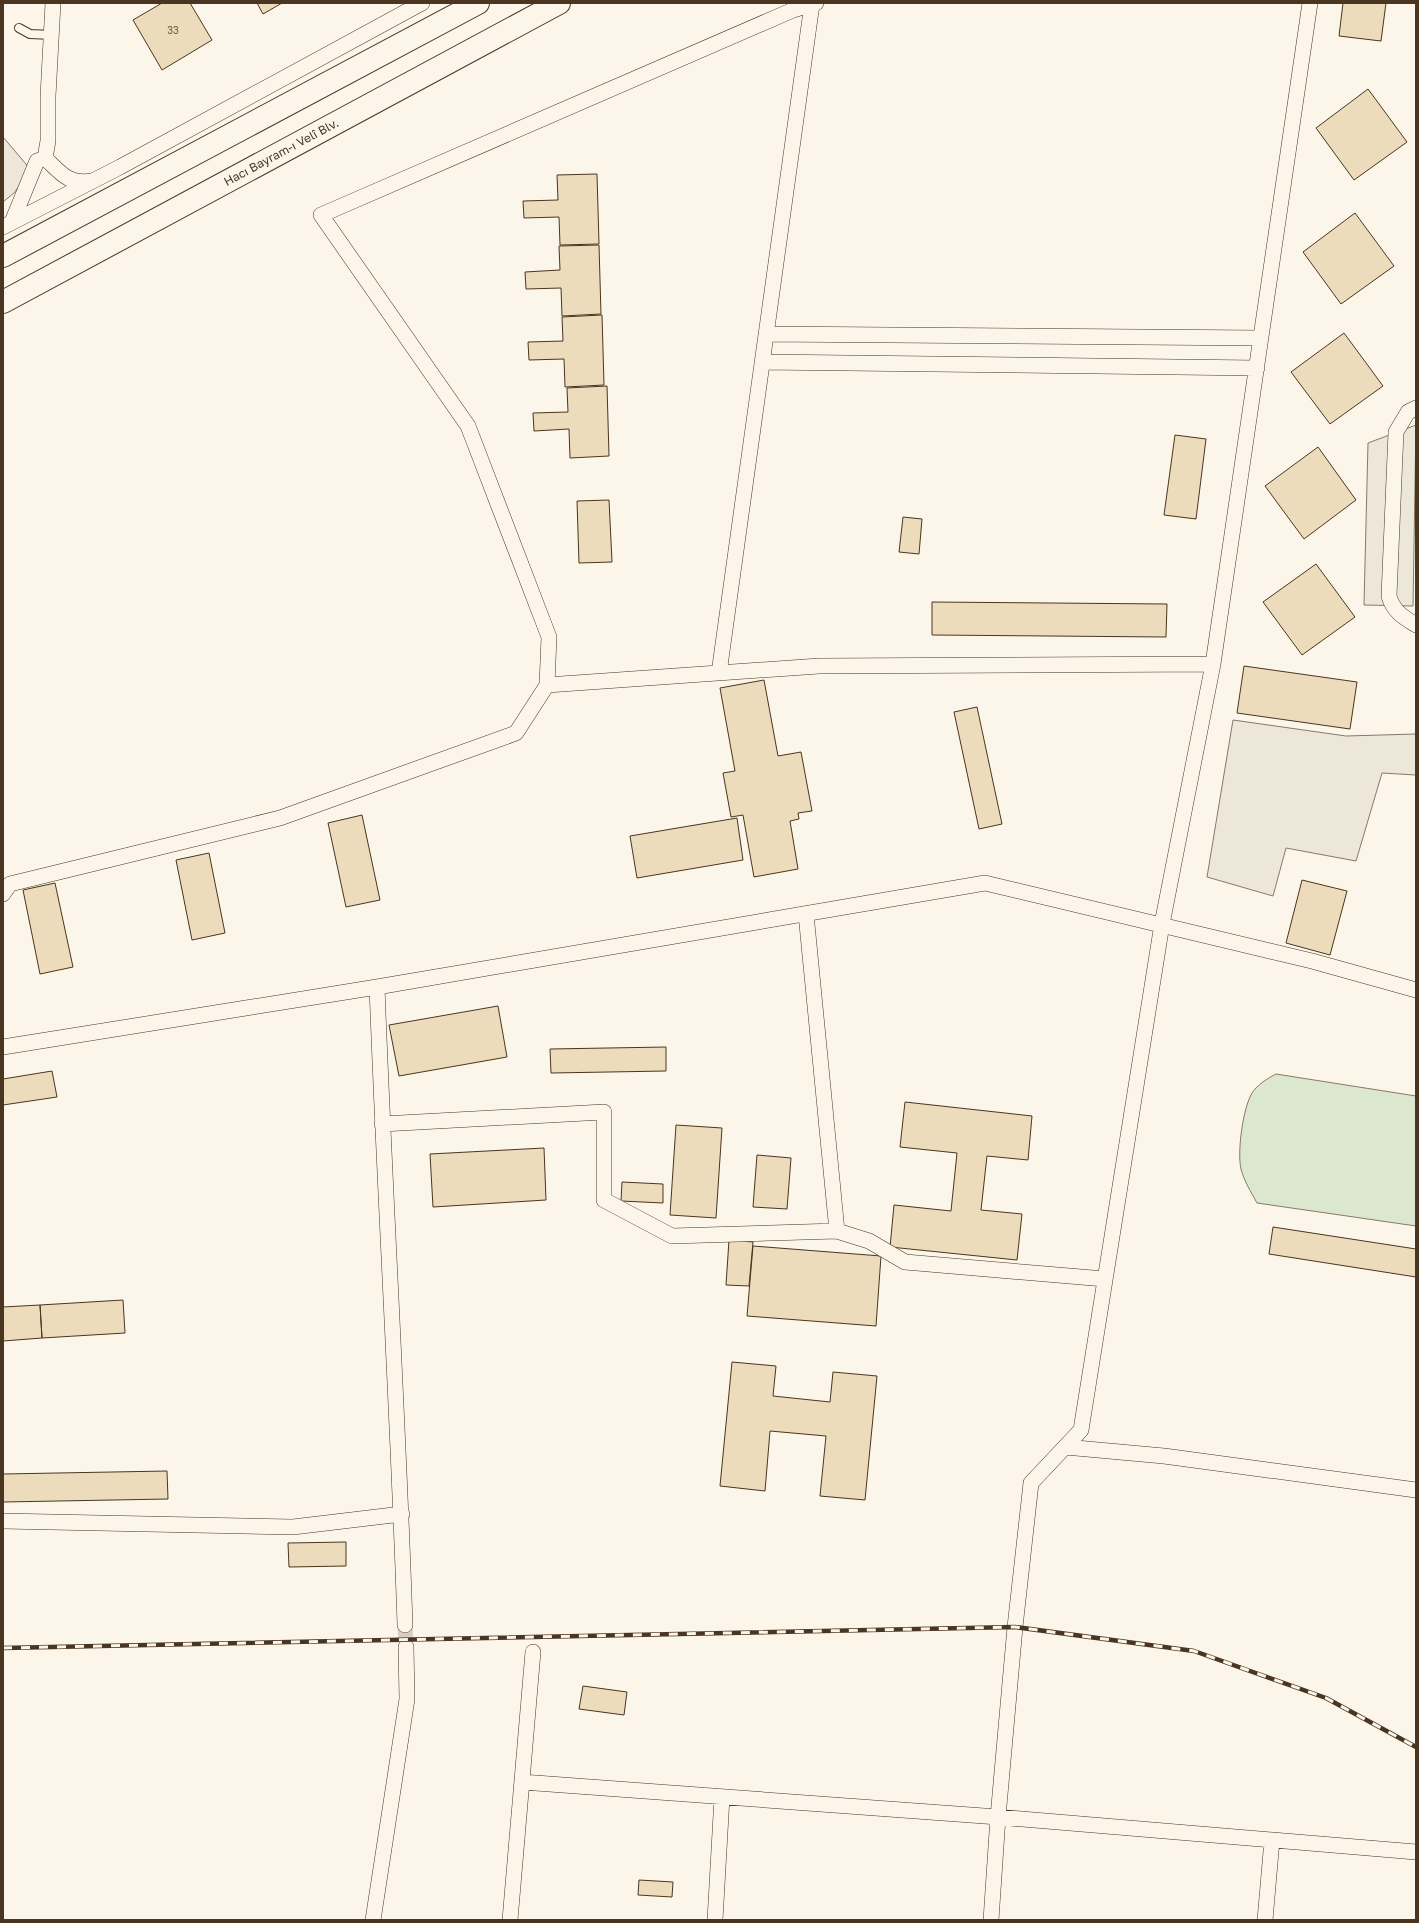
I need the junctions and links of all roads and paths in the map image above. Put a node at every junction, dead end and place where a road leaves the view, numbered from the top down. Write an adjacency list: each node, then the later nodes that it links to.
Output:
1 (53, 3): 8 (street)
2 (422, 3): 10 (street)
3 (478, 3): 12 (highway)
4 (559, 3): 13 (highway, Hacı Bayram-ı Velî Blv.)
5 (1310, 3): 15 (street)
6 (814, 4): 14 (street); 22 (street)
7 (19, 28): 8 (lane)
8 (52, 35): 9 (street)
9 (45, 158): 10 (street); 11 (street)
10 (94, 180): 11 (street)
11 (7, 224)
12 (3, 256)
13 (3, 302)
14 (766, 334): 15 (street); 16 (street)
15 (1261, 338): 17 (street)
16 (763, 362): 17 (street); 21 (street)
17 (1257, 368): 20 (street)
18 (1416, 408): 19 (street)
19 (1416, 625)
20 (1213, 664): 21 (street); 25 (street)
21 (719, 673): 22 (street)
22 (547, 685): 23 (street)
23 (3, 894)
24 (806, 914): 25 (street); 26 (street); 30 (street)
25 (1162, 924): 27 (street); 31 (street)
26 (377, 987): 28 (street); 29 (street)
27 (1416, 990)
28 (3, 1047)
29 (382, 1124): 30 (street); 34 (street)
30 (837, 1231): 31 (street)
31 (1105, 1279): 32 (street)
32 (1065, 1447): 33 (street); 41 (street)
33 (1416, 1490)
34 (402, 1514): 35 (street); 36 (street)
35 (3, 1521)
36 (405, 1625)
37 (406, 1647): 44 (street)
38 (533, 1652): 39 (street)
39 (522, 1782): 40 (street); 45 (street)
40 (722, 1797): 41 (street); 46 (street)
41 (998, 1817): 42 (street); 47 (street)
42 (1272, 1840): 43 (street); 48 (street)
43 (1416, 1852)
44 (373, 1920)
45 (510, 1920)
46 (714, 1920)
47 (991, 1920)
48 (1265, 1920)

